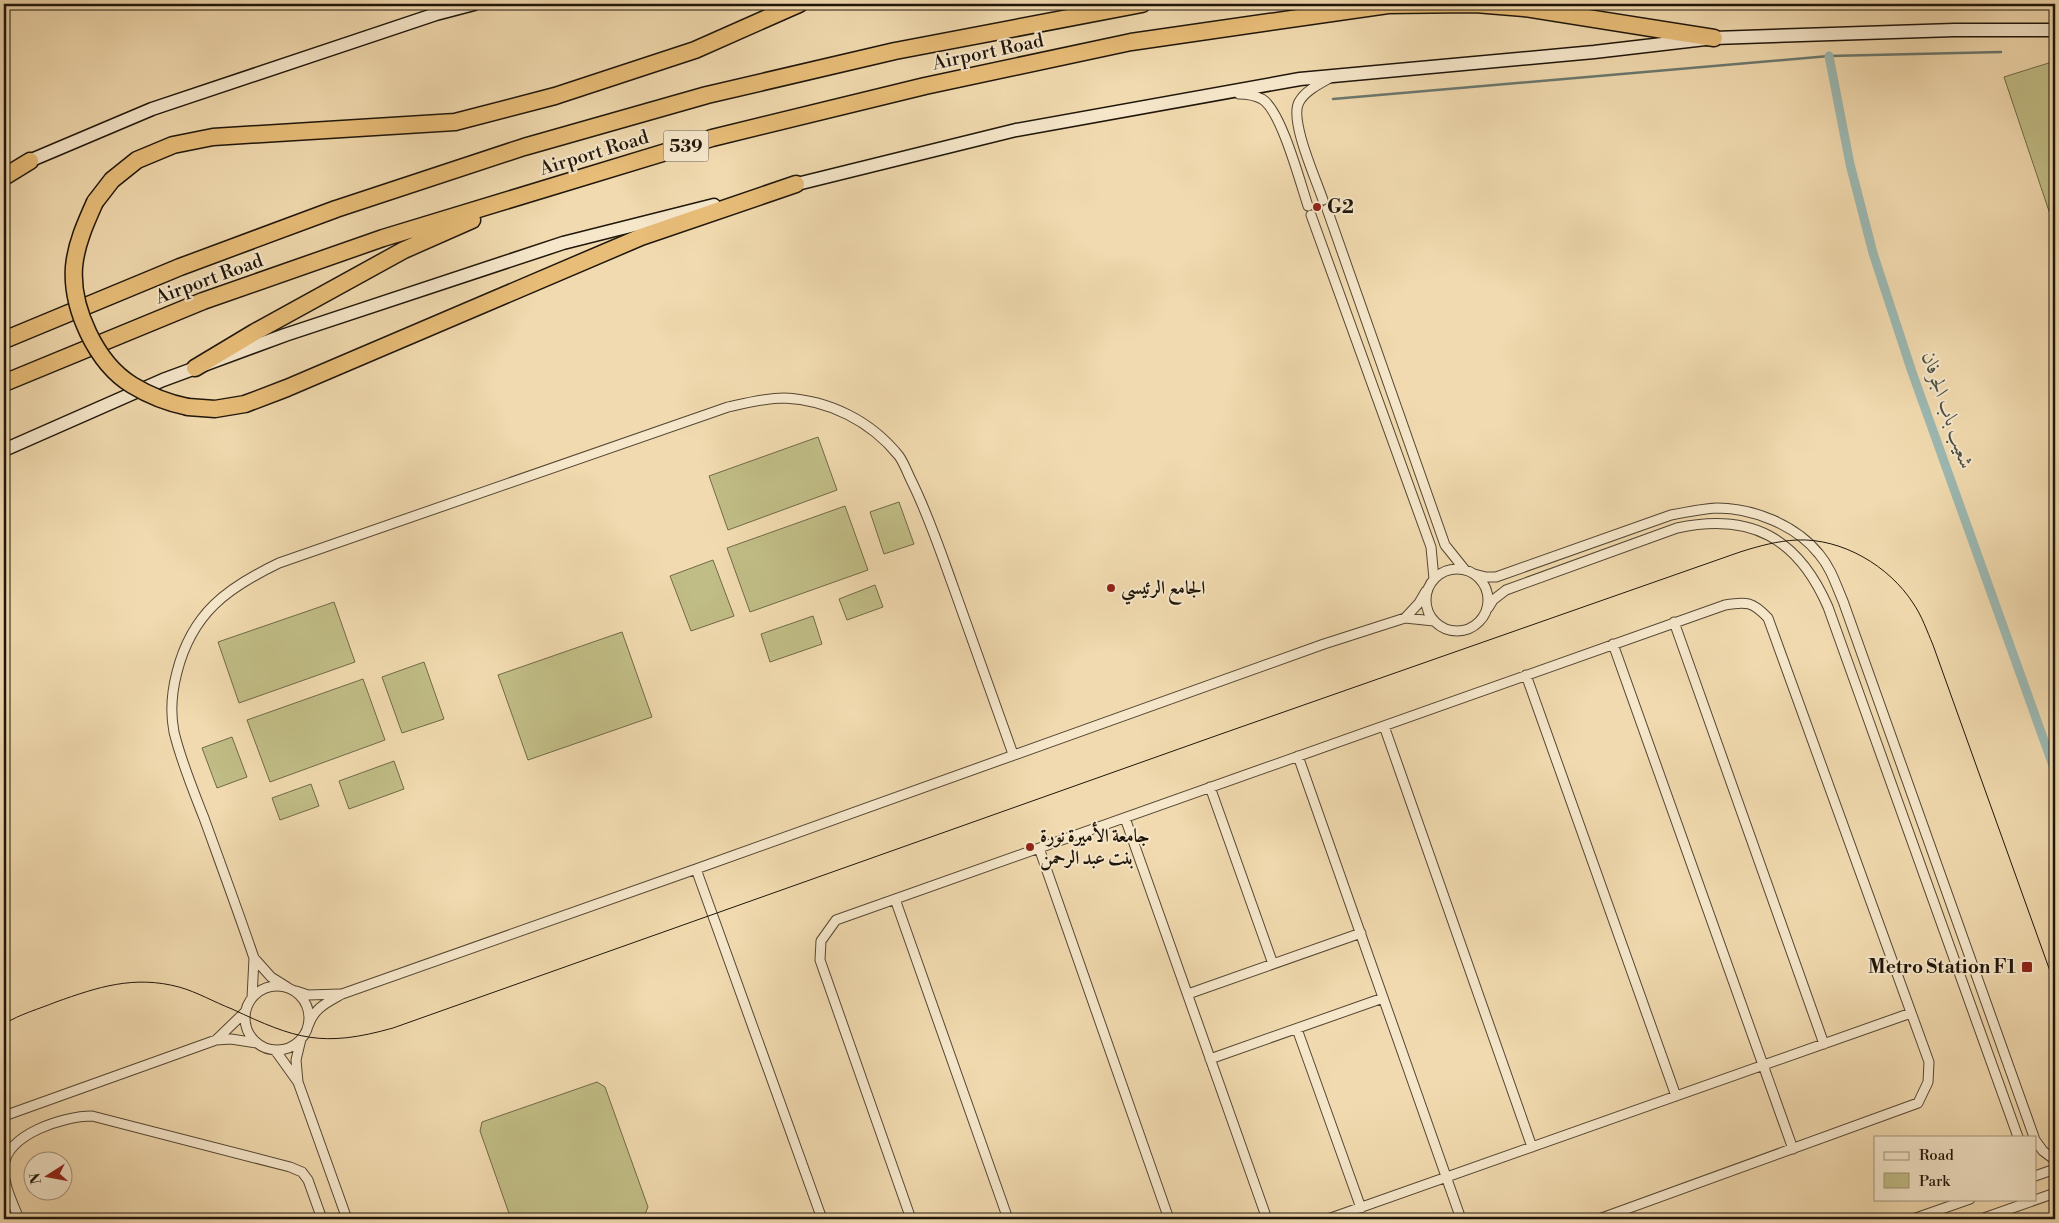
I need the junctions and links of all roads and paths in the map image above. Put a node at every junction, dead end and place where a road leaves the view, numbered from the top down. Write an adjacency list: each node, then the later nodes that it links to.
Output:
1 (474, 4): 9 (main road)
2 (799, 4): 12 (highway, bridge)
3 (1142, 4): 16 (highway, Airport Road / 539)
4 (1390, 4): 6 (highway, Airport Road); 14 (highway, Airport Road / 539)
5 (2055, 30): 6 (main road)
6 (1714, 38): 7 (main road)
7 (1331, 77): 8 (main road); 13 (street)
8 (1224, 93): 12 (main road); 15 (street)
9 (30, 160): 10 (main road); 11 (highway)
10 (4, 171)
11 (4, 177)
12 (796, 184): 17 (main road)
13 (1318, 186): 15 (street); 20 (street)
14 (549, 187): 17 (highway); 18 (highway, Airport Road / 539)
15 (1303, 190): 22 (street)
16 (4, 340)
17 (194, 368): 19 (main road)
18 (4, 384)
19 (4, 450)
20 (1465, 570): 21 (street); 22 (street)
21 (1474, 574): 24 (street); 61 (street)
22 (1434, 579): 23 (street)
23 (1428, 587): 25 (street); 26 (street)
24 (1488, 608): 26 (street); 60 (street)
25 (1405, 618): 26 (street); 31 (street)
26 (1434, 621)
27 (1674, 622): 28 (street); 47 (street); 53 (street)
28 (1613, 644): 29 (street); 56 (street)
29 (1526, 675): 30 (street); 58 (street)
30 (1384, 726): 32 (street); 63 (street)
31 (1012, 754): 36 (street); 39 (street)
32 (1298, 756): 33 (street); 38 (street)
33 (1210, 787): 34 (street); 40 (street)
34 (1125, 818): 35 (street); 43 (street)
35 (1039, 848): 37 (street); 80 (street)
36 (696, 870): 42 (street); 77 (street)
37 (895, 899): 78 (street); 79 (street)
38 (1361, 934): 40 (street); 45 (street)
39 (254, 958): 41 (street); 44 (street)
40 (1273, 964): 43 (street)
41 (291, 989): 42 (street); 44 (street); 48 (street)
42 (342, 994): 48 (street)
43 (1188, 994): 55 (street)
44 (252, 998): 46 (street)
45 (1383, 998): 49 (street); 68 (street)
46 (245, 1012): 51 (street); 52 (street)
47 (1911, 1013): 53 (street); 64 (street)
48 (308, 1026): 50 (street)
49 (1297, 1028): 55 (street); 73 (street)
50 (301, 1039): 54 (street); 57 (street)
51 (216, 1040): 52 (street); 59 (street)
52 (256, 1043): 54 (street)
53 (1824, 1044): 56 (street)
54 (275, 1050): 57 (street)
55 (1210, 1059): 81 (street)
56 (1763, 1065): 58 (street); 64 (street)
57 (298, 1082): 76 (street)
58 (1676, 1096): 63 (street)
59 (4, 1116)
60 (2018, 1136)
61 (2033, 1136)
62 (2036, 1141): 65 (street)
63 (1532, 1147): 68 (street)
64 (1793, 1148): 84 (street)
65 (2055, 1160)
66 (2055, 1169): 67 (street)
67 (2036, 1176)
68 (1446, 1178): 73 (street); 83 (street)
69 (2055, 1193): 72 (street)
70 (1967, 1200): 85 (street)
71 (2035, 1200): 86 (street)
72 (2036, 1200)
73 (1360, 1208): 82 (street)
74 (19, 1219): 75 (street)
75 (322, 1219)
76 (347, 1219)
77 (822, 1219)
78 (911, 1219)
79 (1008, 1219)
80 (1169, 1219)
81 (1267, 1219)
82 (1328, 1219)
83 (1461, 1219)
84 (1599, 1219)
85 (1913, 1219)
86 (1981, 1219)

